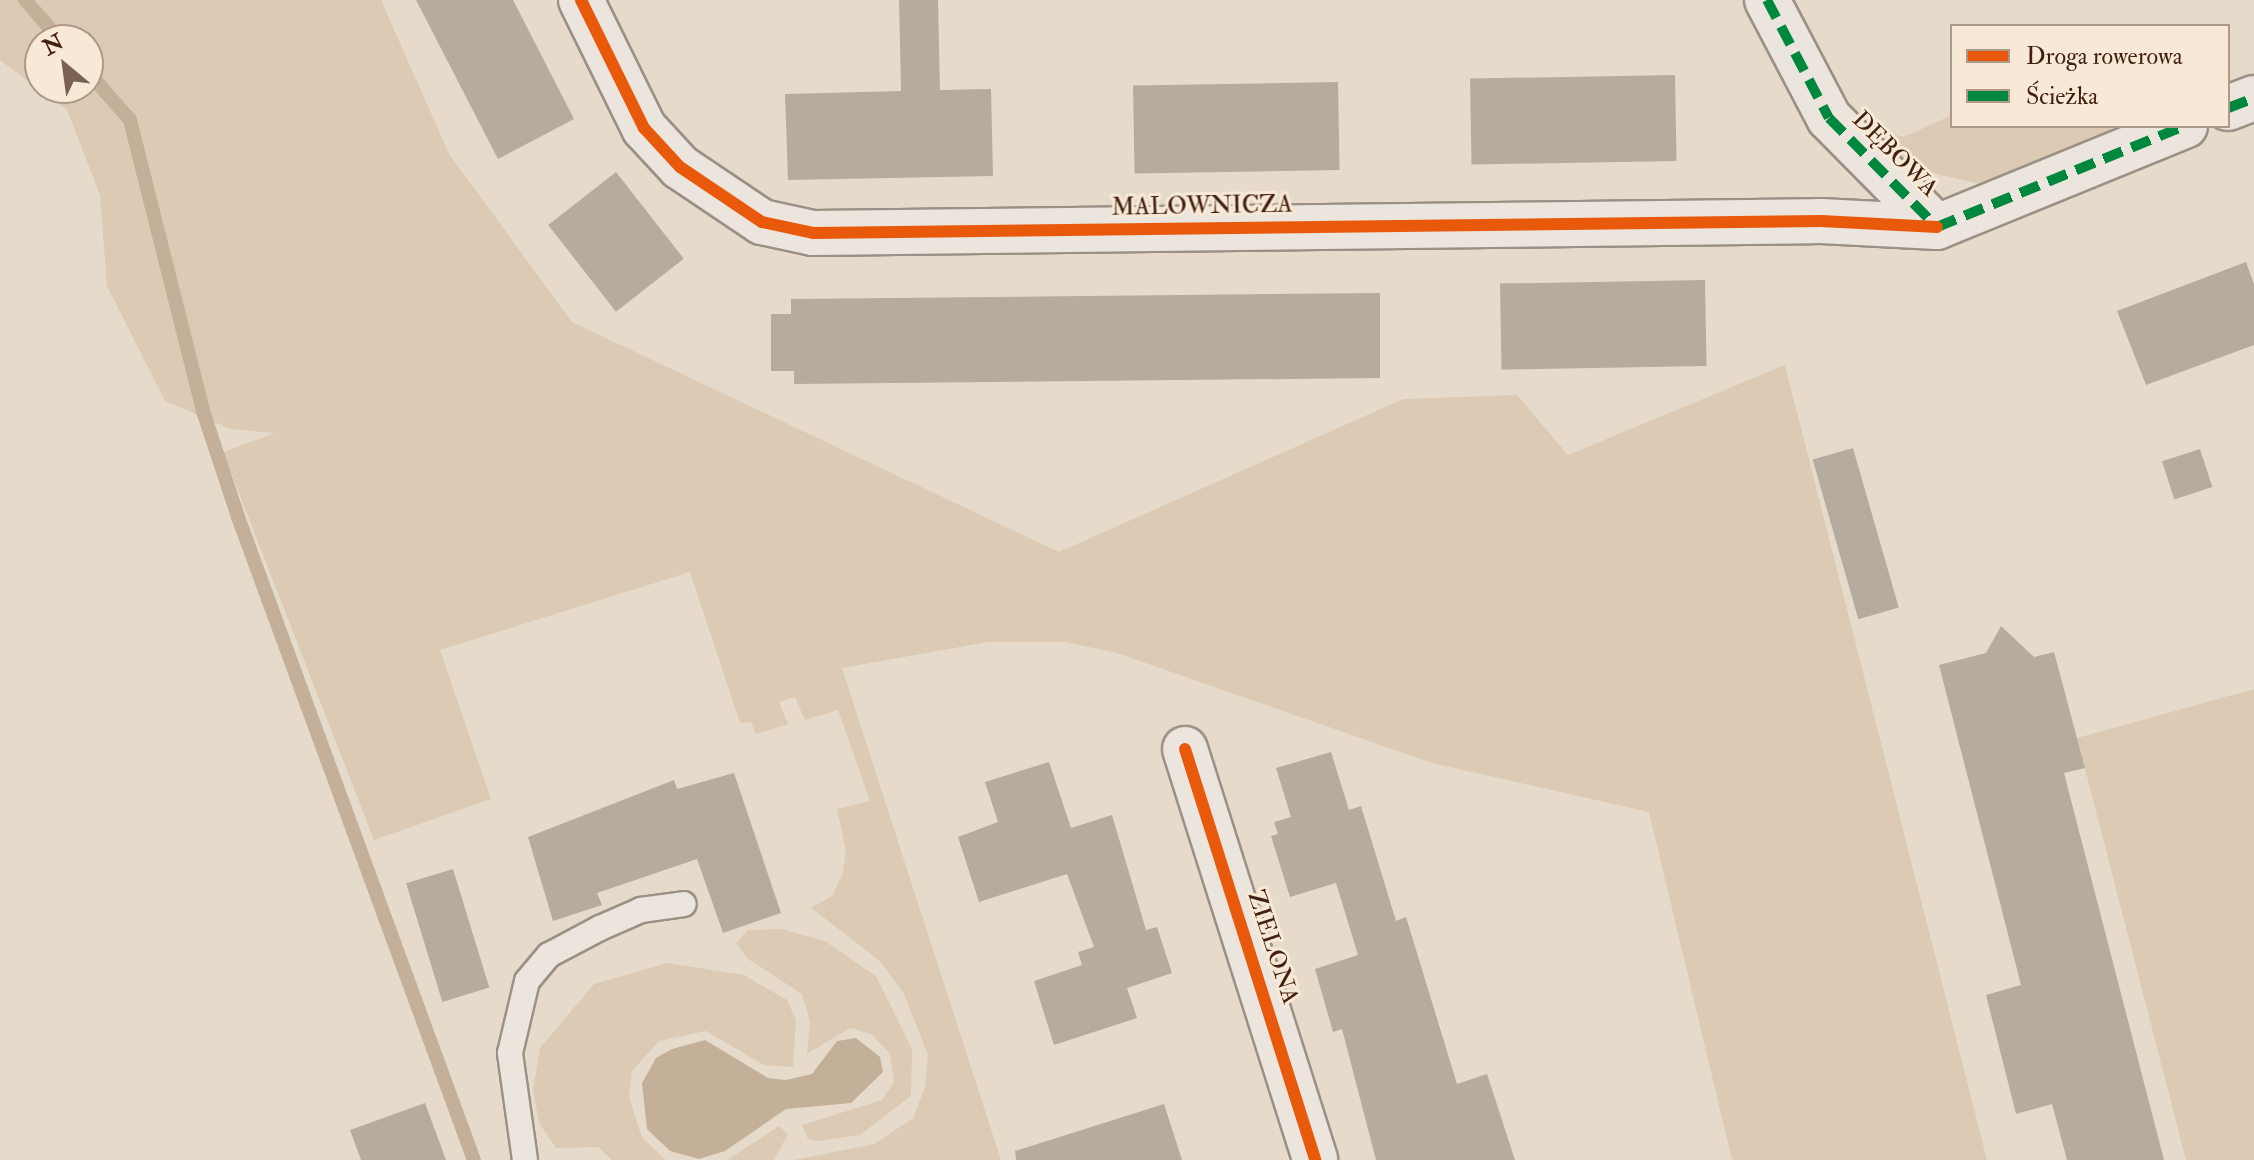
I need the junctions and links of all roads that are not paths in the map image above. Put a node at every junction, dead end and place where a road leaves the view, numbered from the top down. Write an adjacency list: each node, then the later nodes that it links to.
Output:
1 (581, 0): 6 (street, MALOWNICZA)
2 (1767, 0): 6 (street, DĘBOWA)
3 (2254, 98): 4 (street)
4 (2230, 107)
5 (2180, 128): 6 (street, DĘBOWA)
6 (1937, 227)
7 (1185, 749): 10 (street, ZIELONA)
8 (684, 904): 9 (lane)
9 (525, 1160)
10 (1315, 1160)

